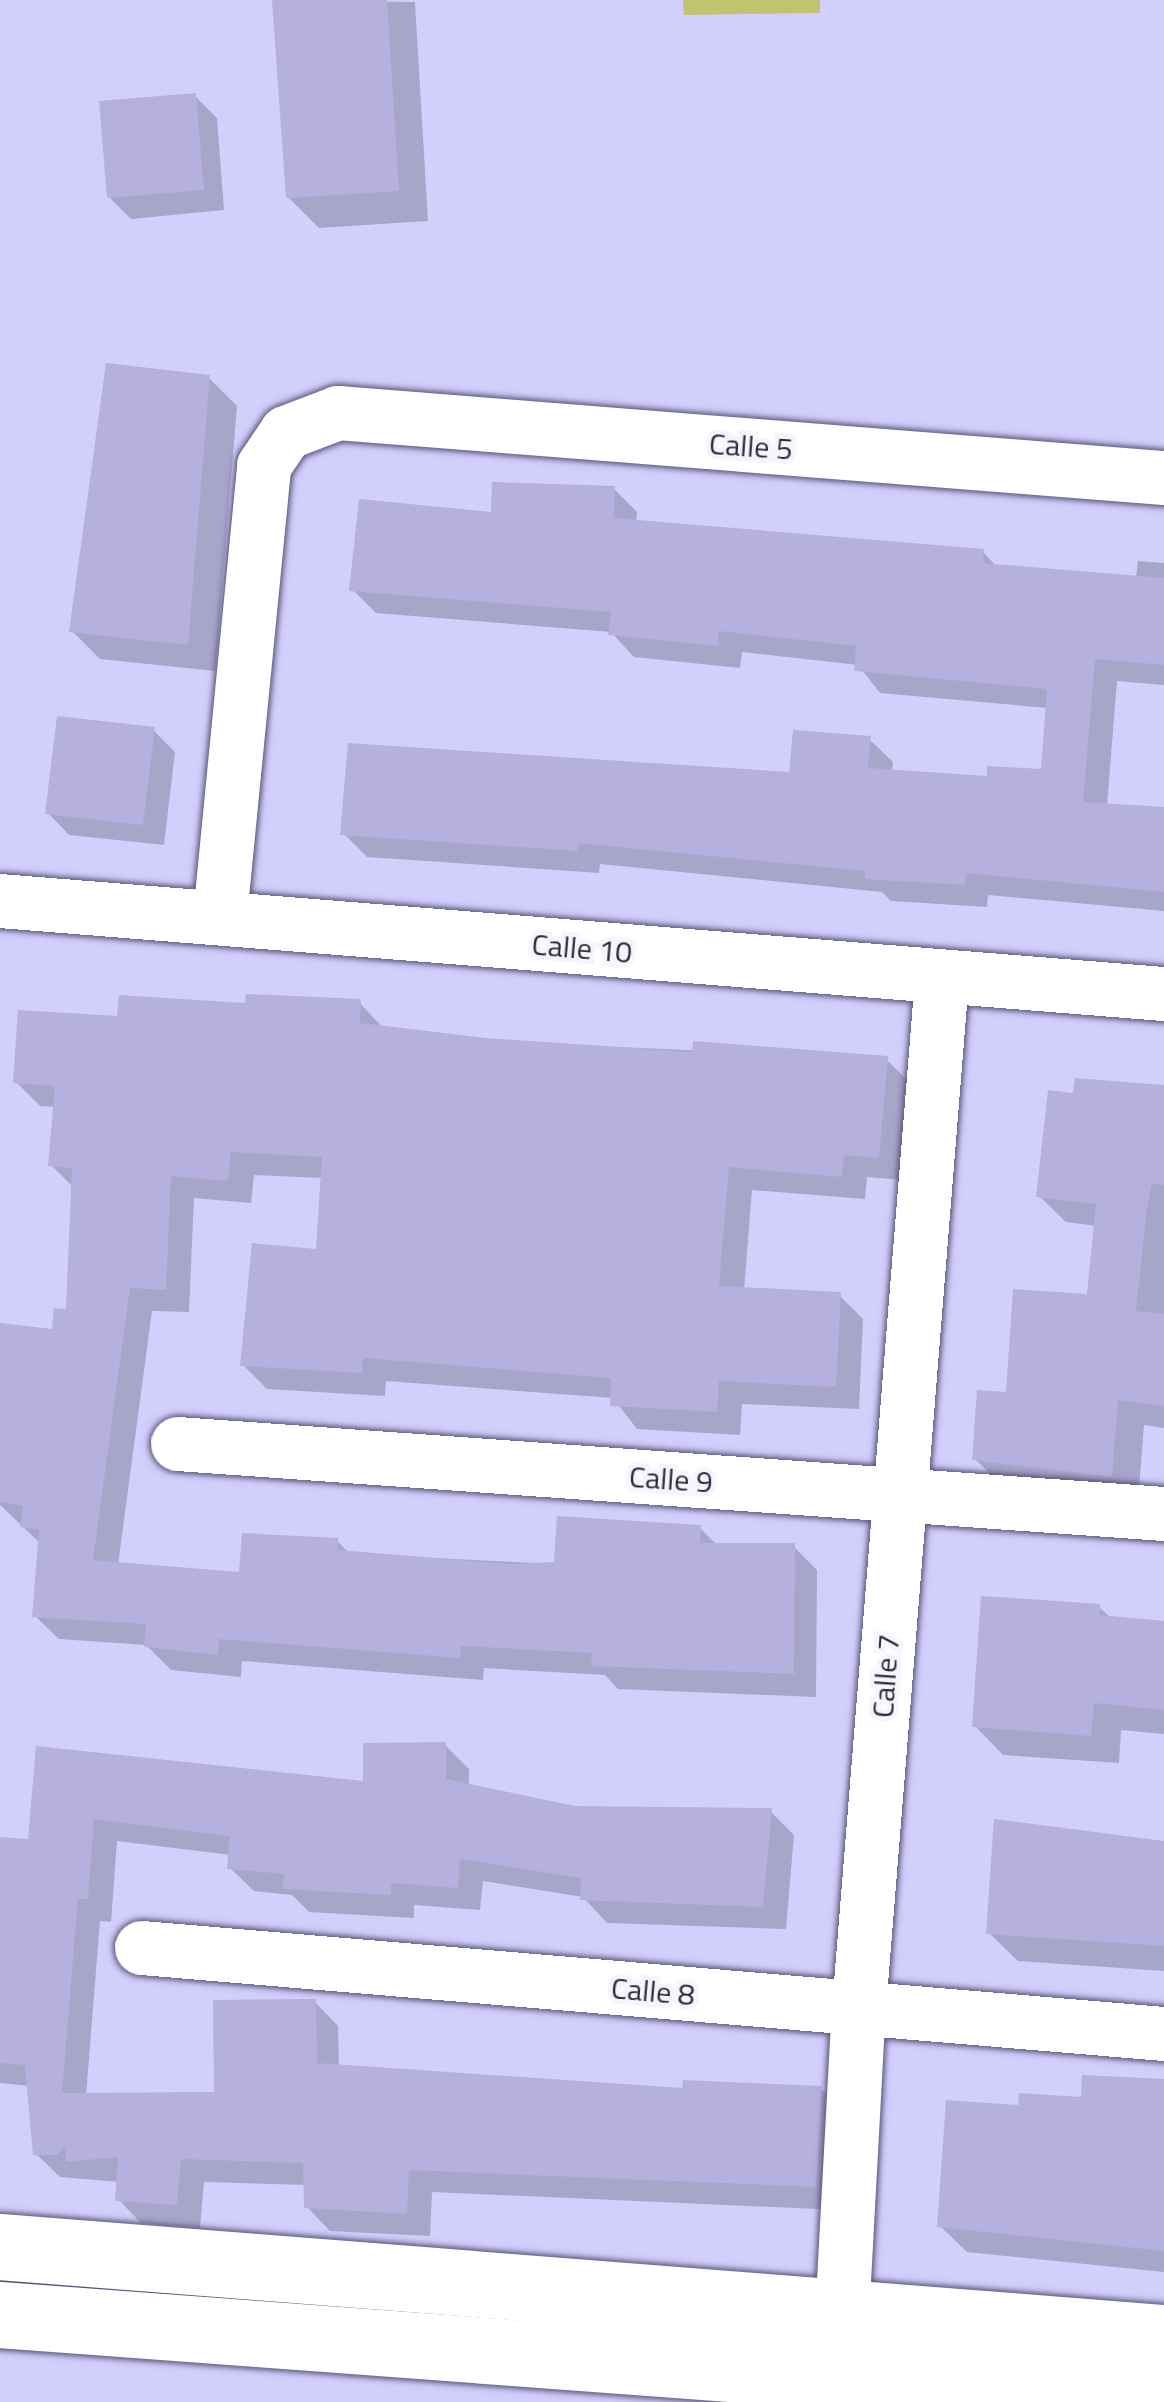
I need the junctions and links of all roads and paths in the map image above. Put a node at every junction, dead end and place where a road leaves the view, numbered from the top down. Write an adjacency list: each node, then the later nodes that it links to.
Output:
1 (1164, 478): 3 (street, Calle 5)
2 (0, 901): 3 (street, Calle 10)
3 (220, 917): 4 (street, Calle 10)
4 (942, 978): 5 (street, Calle 10); 7 (street, Calle 7)
5 (1164, 994)
6 (178, 1444): 7 (street, Calle 9)
7 (898, 1495): 8 (street, Calle 9); 10 (street, Calle 7)
8 (1164, 1514)
9 (142, 1948): 10 (street, Calle 8)
10 (860, 2008): 11 (street, Calle 8); 15 (street, Calle 7)
11 (1164, 2034)
12 (0, 2247): 15 (street)
13 (0, 2315): 15 (street)
14 (1164, 2338): 15 (street)
15 (841, 2345): 16 (street)
16 (1164, 2402)

